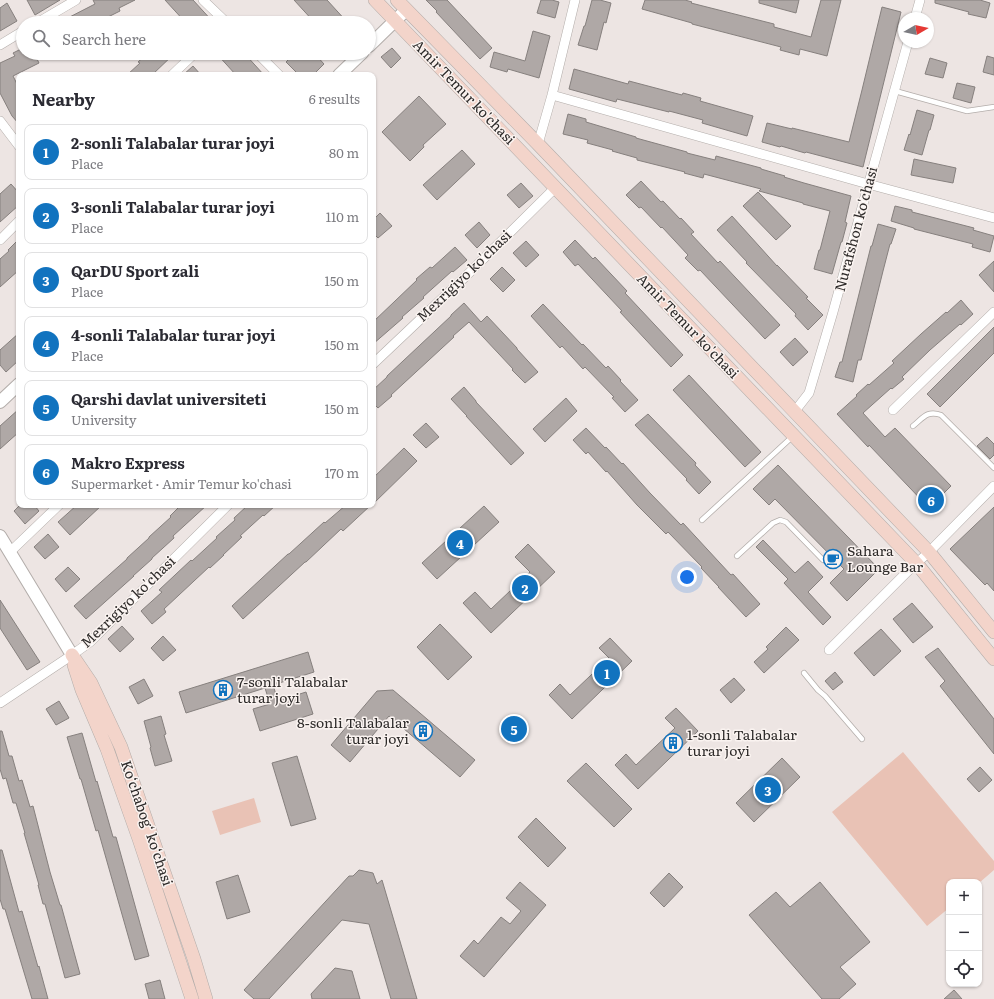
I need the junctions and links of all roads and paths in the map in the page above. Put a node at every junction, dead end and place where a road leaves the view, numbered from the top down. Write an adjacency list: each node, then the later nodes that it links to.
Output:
1 (76, 0): 9 (street)
2 (203, 0): 10 (street)
3 (375, 0): 11 (main road, Amir Temur ko'chasi)
4 (397, 0): 7 (main road, Amir Temur ko'chasi)
5 (575, 0): 23 (street)
6 (920, 0): 8 (street)
7 (406, 10): 11 (street); 27 (main road, Amir Temur ko'chasi)
8 (917, 12)
9 (49, 16)
10 (219, 16)
11 (395, 21): 13 (street); 29 (main road, Amir Temur ko'chasi)
12 (16, 35): 14 (street)
13 (376, 39)
14 (0, 45)
15 (906, 48): 22 (street, Nurafshon ko'chasi)
16 (188, 60): 19 (street)
17 (264, 60): 20 (street)
18 (355, 60): 21 (street)
19 (175, 72)
20 (276, 72)
21 (343, 72)
22 (895, 91): 24 (lane); 28 (street, Nurafshon ko'chasi)
23 (552, 95): 27 (street); 28 (street)
24 (994, 107)
25 (0, 121): 26 (street)
26 (16, 142)
27 (538, 144): 38 (main road, Amir Temur ko'chasi)
28 (868, 184): 30 (street); 38 (street, Nurafshon ko'chasi)
29 (555, 188): 34 (street, Mexrigiyo ko'chasi); 40 (main road, Amir Temur ko'chasi)
30 (994, 218)
31 (16, 224): 32 (street)
32 (0, 240)
33 (994, 312): 37 (street)
34 (376, 361)
35 (16, 387): 36 (street)
36 (0, 402)
37 (893, 410)
38 (795, 411): 48 (main road, Amir Temur ko'chasi)
39 (913, 426): 41 (lane)
40 (794, 435): 45 (lane); 51 (main road, Amir Temur ko'chasi)
41 (994, 468)
42 (994, 486): 48 (street)
43 (56, 508): 47 (street)
44 (225, 508): 54 (street, Mexrigiyo ko'chasi)
45 (702, 520)
46 (0, 536): 47 (street, Ko‘chabog‘ ko‘chasi)
47 (10, 552): 54 (street, Ko‘chabog‘ ko‘chasi)
48 (929, 552): 51 (street); 52 (main road, Amir Temur ko'chasi)
49 (737, 556): 50 (lane)
50 (823, 560)
51 (917, 564): 53 (street); 55 (main road, Amir Temur ko'chasi)
52 (994, 632)
53 (829, 650)
54 (72, 655): 57 (street, Mexrigiyo ko'chasi); 59 (main road, Ko‘chabog‘ ko‘chasi); 60 (main road, Ko‘chabog‘ ko‘chasi)
55 (994, 659)
56 (804, 673): 58 (lane)
57 (0, 703)
58 (862, 739)
59 (192, 999)
60 (206, 999)

